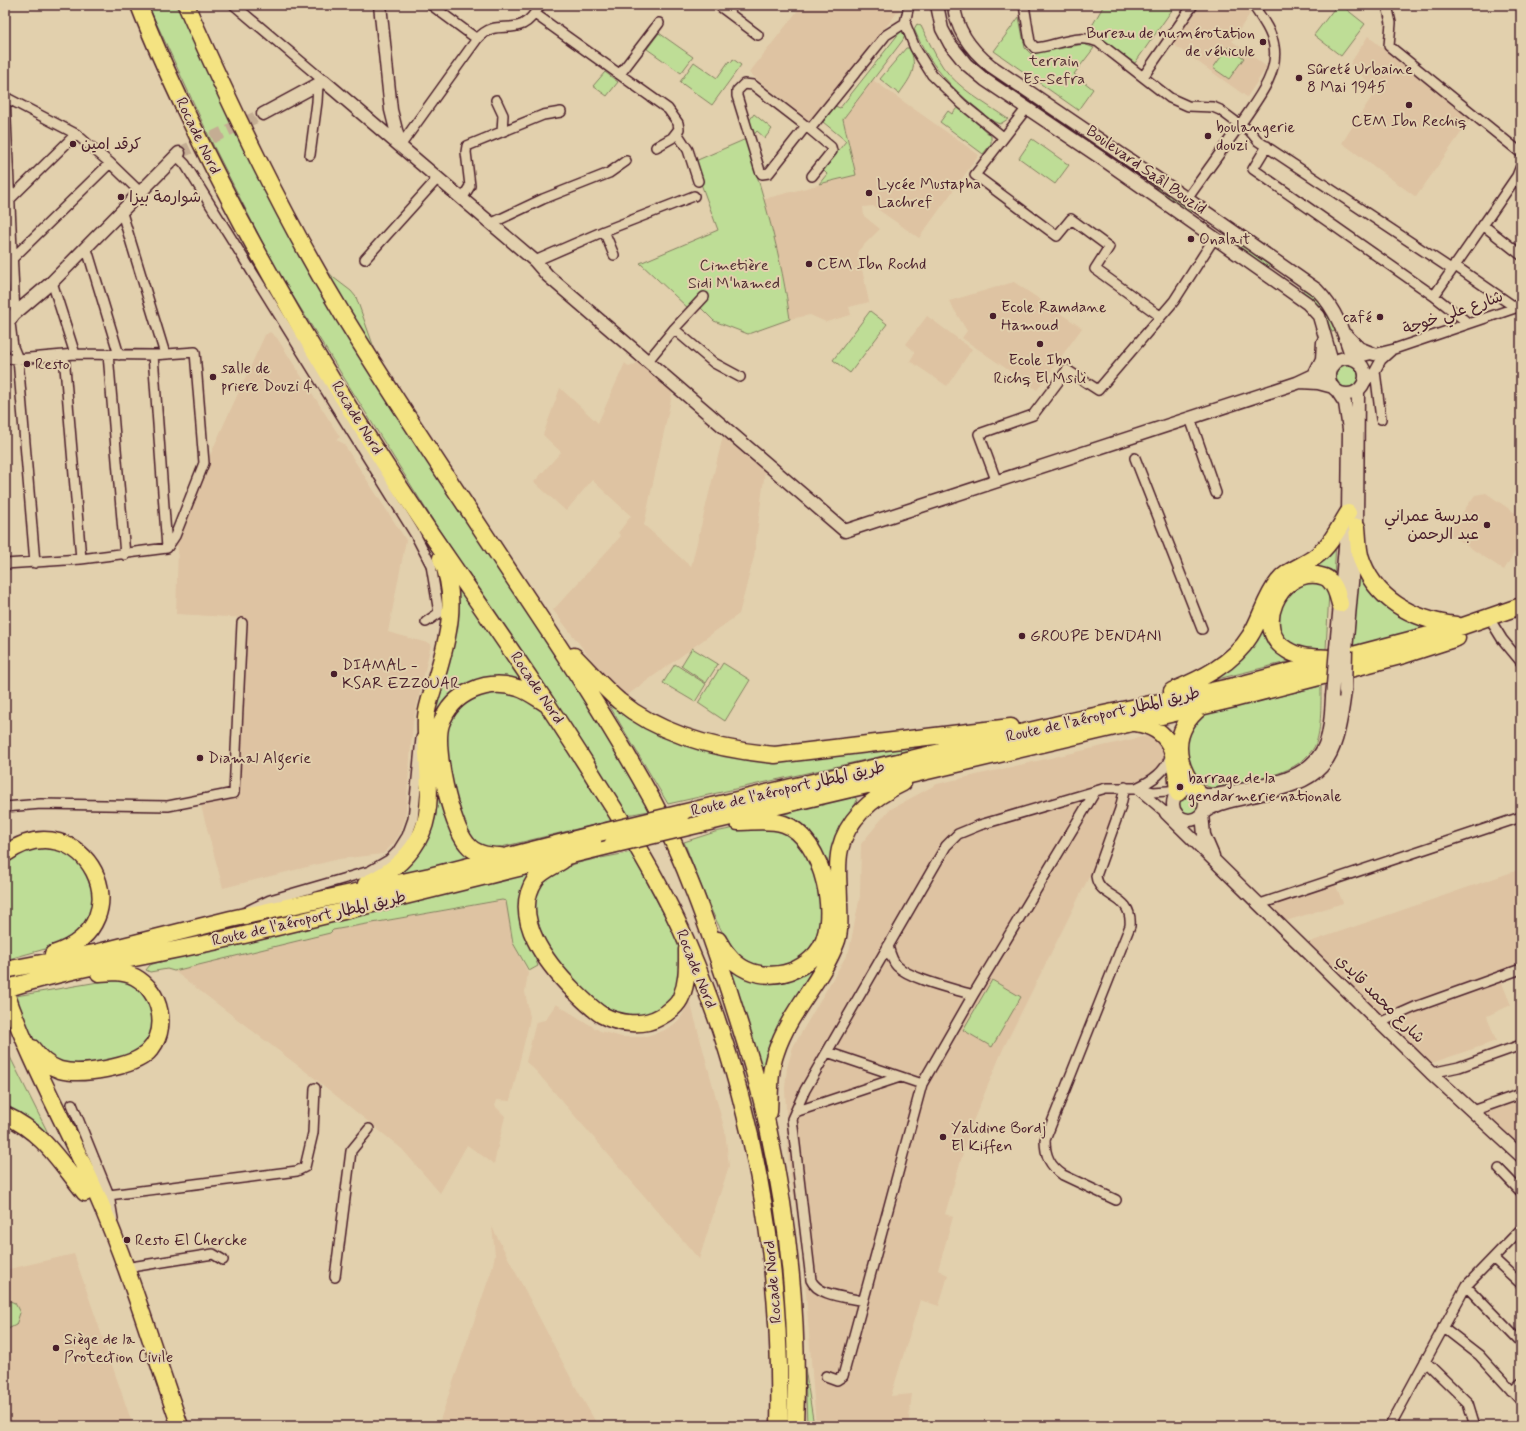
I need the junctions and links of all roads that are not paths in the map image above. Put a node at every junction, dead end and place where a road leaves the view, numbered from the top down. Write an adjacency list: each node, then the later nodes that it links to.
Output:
1 (139, 5): 108 (highway, Rocade Nord)
2 (186, 5): 118 (highway, Rocade Nord)
3 (234, 5): 24 (street)
4 (380, 5): 28 (main road)
5 (431, 5): 20 (street)
6 (540, 5): 15 (street)
7 (718, 5): 18 (street)
8 (909, 5): 16 (street)
9 (937, 5): 21 (main road, Boulevard Saâl Bouzid)
10 (954, 5): 19 (main road, Boulevard Saâl Bouzid)
11 (1024, 5): 23 (street)
12 (1193, 5): 23 (street)
13 (1253, 5): 32 (street)
14 (1387, 5): 42 (street)
15 (535, 14): 20 (street); 22 (street)
16 (904, 22): 33 (street); 37 (street)
17 (659, 23): 22 (street)
18 (758, 35)
19 (964, 36): 21 (main road); 39 (main road, Boulevard Saâl Bouzid)
20 (477, 39): 38 (street)
21 (950, 44): 27 (main road, Boulevard Saâl Bouzid)
22 (620, 74): 35 (street)
23 (1143, 77): 32 (street)
24 (321, 82): 30 (main road); 31 (main road); 44 (street)
25 (5, 97): 36 (street); 54 (street)
26 (496, 100): 34 (street)
27 (1026, 109): 37 (street); 45 (main road, Boulevard Saâl Bouzid)
28 (391, 110): 31 (main road); 38 (main road)
29 (561, 112): 34 (street)
30 (263, 114)
31 (365, 115): 38 (main road)
32 (1240, 124): 40 (street); 56 (street)
33 (808, 128): 33 (street); 49 (street)
34 (502, 132): 55 (street)
35 (678, 133): 41 (street); 51 (street)
36 (76, 134): 47 (street); 54 (street)
37 (1003, 137): 76 (street)
38 (400, 146): 50 (main road)
39 (1108, 146): 45 (main road); 56 (main road, Boulevard Saâl Bouzid)
40 (1267, 146): 69 (street); 72 (street)
41 (656, 147)
42 (1521, 153)
43 (178, 154): 52 (main road); 117 (street)
44 (310, 155)
45 (1101, 158): 61 (main road, Boulevard Saâl Bouzid)
46 (626, 161): 58 (street)
47 (110, 163): 52 (street); 65 (street)
48 (1521, 166): 59 (street)
49 (812, 176)
50 (438, 178): 55 (main road); 66 (street)
51 (698, 181)
52 (140, 192): 57 (main road)
53 (694, 196): 60 (street)
54 (10, 199): 65 (street)
55 (462, 199): 58 (main road)
56 (1187, 199): 68 (main road, Boulevard Saâl Bouzid)
57 (122, 213): 62 (main road); 85 (street)
58 (492, 223): 67 (main road)
59 (1483, 225): 64 (street); 69 (street)
60 (604, 231): 63 (street); 67 (street)
61 (1214, 237): 70 (main road, Boulevard Saâl Bouzid); 76 (street)
62 (86, 246): 71 (main road); 88 (street)
63 (614, 255)
64 (1521, 255)
65 (14, 258): 75 (street)
66 (365, 259)
67 (535, 261): 93 (main road)
68 (1278, 264): 70 (main road); 81 (main road, Boulevard Saâl Bouzid)
69 (1453, 267): 72 (street); 74 (street)
70 (1269, 276): 78 (main road, Boulevard Saâl Bouzid)
71 (52, 282): 75 (main road); 83 (street)
72 (1434, 296): 79 (street)
73 (704, 297): 80 (street)
74 (1518, 307): 79 (street, شارع علي خوجة)
75 (15, 314): 77 (main road); 92 (street)
76 (1160, 316): 104 (street)
77 (5, 322)
78 (1321, 323): 94 (main road, Boulevard Saâl Bouzid); 96 (main road)
79 (1468, 324): 82 (street, شارع علي خوجة)
80 (674, 329): 93 (street); 97 (street)
81 (1344, 332): 86 (main road); 91 (main road, Boulevard Saâl Bouzid)
82 (1394, 349): 86 (street, شارع علي خوجة); 95 (street)
83 (75, 354): 84 (street); 87 (street)
84 (108, 354): 88 (street); 110 (street)
85 (165, 354): 89 (street); 109 (street)
86 (1374, 354): 91 (street, شارع علي خوجة)
87 (64, 355): 92 (street); 111 (street)
88 (119, 355): 89 (street)
89 (153, 355): 109 (street)
90 (5, 358): 92 (street)
91 (1352, 358): 94 (main road); 99 (main road)
92 (18, 359): 112 (street)
93 (647, 362): 104 (main road)
94 (1331, 369): 96 (main road); 100 (main road)
95 (1375, 371): 99 (street); 102 (street)
96 (1314, 375): 98 (main road)
97 (740, 377)
98 (1297, 382): 100 (main road); 101 (main road)
99 (1360, 387): 100 (main road); 107 (main road)
100 (1335, 389): 106 (main road)
101 (1190, 418): 104 (main road); 105 (street)
102 (1381, 419)
103 (1135, 458): 122 (street)
104 (996, 480)
105 (1216, 493)
106 (1348, 513): 114 (main road); 125 (highway)
107 (1357, 528): 120 (highway); 123 (main road)
108 (429, 531): 126 (highway, Rocade Nord); 128 (highway)
109 (167, 548): 110 (street)
110 (125, 555): 111 (street)
111 (81, 559): 112 (street)
112 (35, 563): 113 (street)
113 (5, 564)
114 (1340, 604): 123 (main road); 123 (highway)
115 (1521, 606): 120 (highway, Route de l'aéroport طريق المطار)
116 (1521, 618): 121 (highway, Route de l'aéroport طريق المطار)
117 (426, 622)
118 (543, 622): 129 (highway); 148 (highway, Rocade Nord)
119 (242, 623): 137 (street)
120 (1463, 626): 123 (highway, Route de l'aéroport طريق المطار)
121 (1494, 626): 124 (street); 127 (highway, Route de l'aéroport طريق المطار)
122 (1202, 629)
123 (1342, 652): 125 (highway, Route de l'aéroport طريق المطار); 135 (main road, bridge); 138 (main road, bridge)
124 (1521, 662)
125 (1138, 705): 129 (highway, Route de l'aéroport طريق المطار)
126 (550, 706): 143 (highway); 150 (highway, Rocade Nord)
127 (1201, 707): 130 (highway, Route de l'aéroport طريق المطار); 135 (highway)
128 (426, 715): 146 (highway); 149 (street)
129 (1076, 720): 143 (highway, Route de l'aéroport طريق المطار, bridge)
130 (1135, 723): 131 (highway); 132 (highway, Route de l'aéroport طريق المطار)
131 (1172, 752): 134 (street); 135 (highway)
132 (930, 771): 141 (highway, Route de l'aéroport طريق المطار); 170 (highway)
133 (1125, 787): 134 (street); 136 (street); 177 (street)
134 (1136, 788): 135 (street); 139 (street)
135 (1187, 791): 138 (main road); 139 (main road)
136 (1095, 792): 151 (street); 156 (street)
137 (5, 807)
138 (1202, 814): 139 (main road); 145 (main road)
139 (1176, 815): 145 (main road, شارع محمد قايدي)
140 (1521, 817): 147 (street)
141 (701, 824): 144 (highway, Route de l'aéroport طريق المطار, bridge); 148 (highway)
142 (5, 854): 153 (highway)
143 (513, 855): 146 (highway, Route de l'aéroport طريق المطار)
144 (570, 855): 150 (highway); 154 (highway, Route de l'aéroport طريق المطار)
145 (1218, 864): 147 (main road, شارع محمد قايدي)
146 (321, 899): 149 (highway, Route de l'aéroport طريق المطار)
147 (1260, 904): 157 (main road, شارع محمد قايدي)
148 (704, 917): 170 (highway, Rocade Nord)
149 (231, 919): 153 (highway, Route de l'aéroport طريق المطار)
150 (687, 941): 195 (highway, Rocade Nord)
151 (888, 946): 156 (street); 160 (street)
152 (1521, 969): 157 (street)
153 (6, 970)
154 (23, 983): 155 (highway, Route de l'aéroport طريق المطار); 158 (highway)
155 (5, 990): 158 (highway)
156 (973, 995): 163 (street)
157 (1381, 1022): 161 (main road, شارع محمد قايدي)
158 (12, 1023): 175 (highway); 181 (highway)
159 (1521, 1045): 161 (street)
160 (827, 1052): 162 (street); 167 (street)
161 (1431, 1073): 168 (main road, شارع محمد قايدي)
162 (900, 1077): 163 (street); 167 (street)
163 (922, 1084): 185 (street)
164 (315, 1088): 176 (street)
165 (1521, 1094): 168 (street)
166 (72, 1104): 176 (street)
167 (795, 1112): 185 (street)
168 (1472, 1112): 172 (main road, شارع محمد قايدي)
169 (5, 1115): 175 (highway)
170 (768, 1126): 196 (highway, Rocade Nord)
171 (369, 1129): 182 (street)
172 (1521, 1156)
173 (1499, 1168): 174 (street)
174 (1521, 1192)
175 (85, 1193): 193 (highway)
176 (109, 1195): 181 (street)
177 (1116, 1200)
178 (1521, 1229): 179 (street)
179 (1493, 1258): 183 (street); 184 (street)
180 (223, 1260): 181 (street)
181 (129, 1271): 194 (highway)
182 (335, 1277)
183 (1521, 1284)
184 (1466, 1286): 186 (street); 187 (street)
185 (863, 1301): 189 (street)
186 (1443, 1327): 188 (street); 191 (street)
187 (1521, 1343)
188 (1425, 1361): 197 (street); 198 (street)
189 (826, 1376)
190 (1521, 1383): 191 (street)
191 (1512, 1392): 192 (street)
192 (1521, 1401)
193 (170, 1426)
194 (180, 1426)
195 (779, 1426)
196 (795, 1426)
197 (1390, 1426)
198 (1475, 1426)

